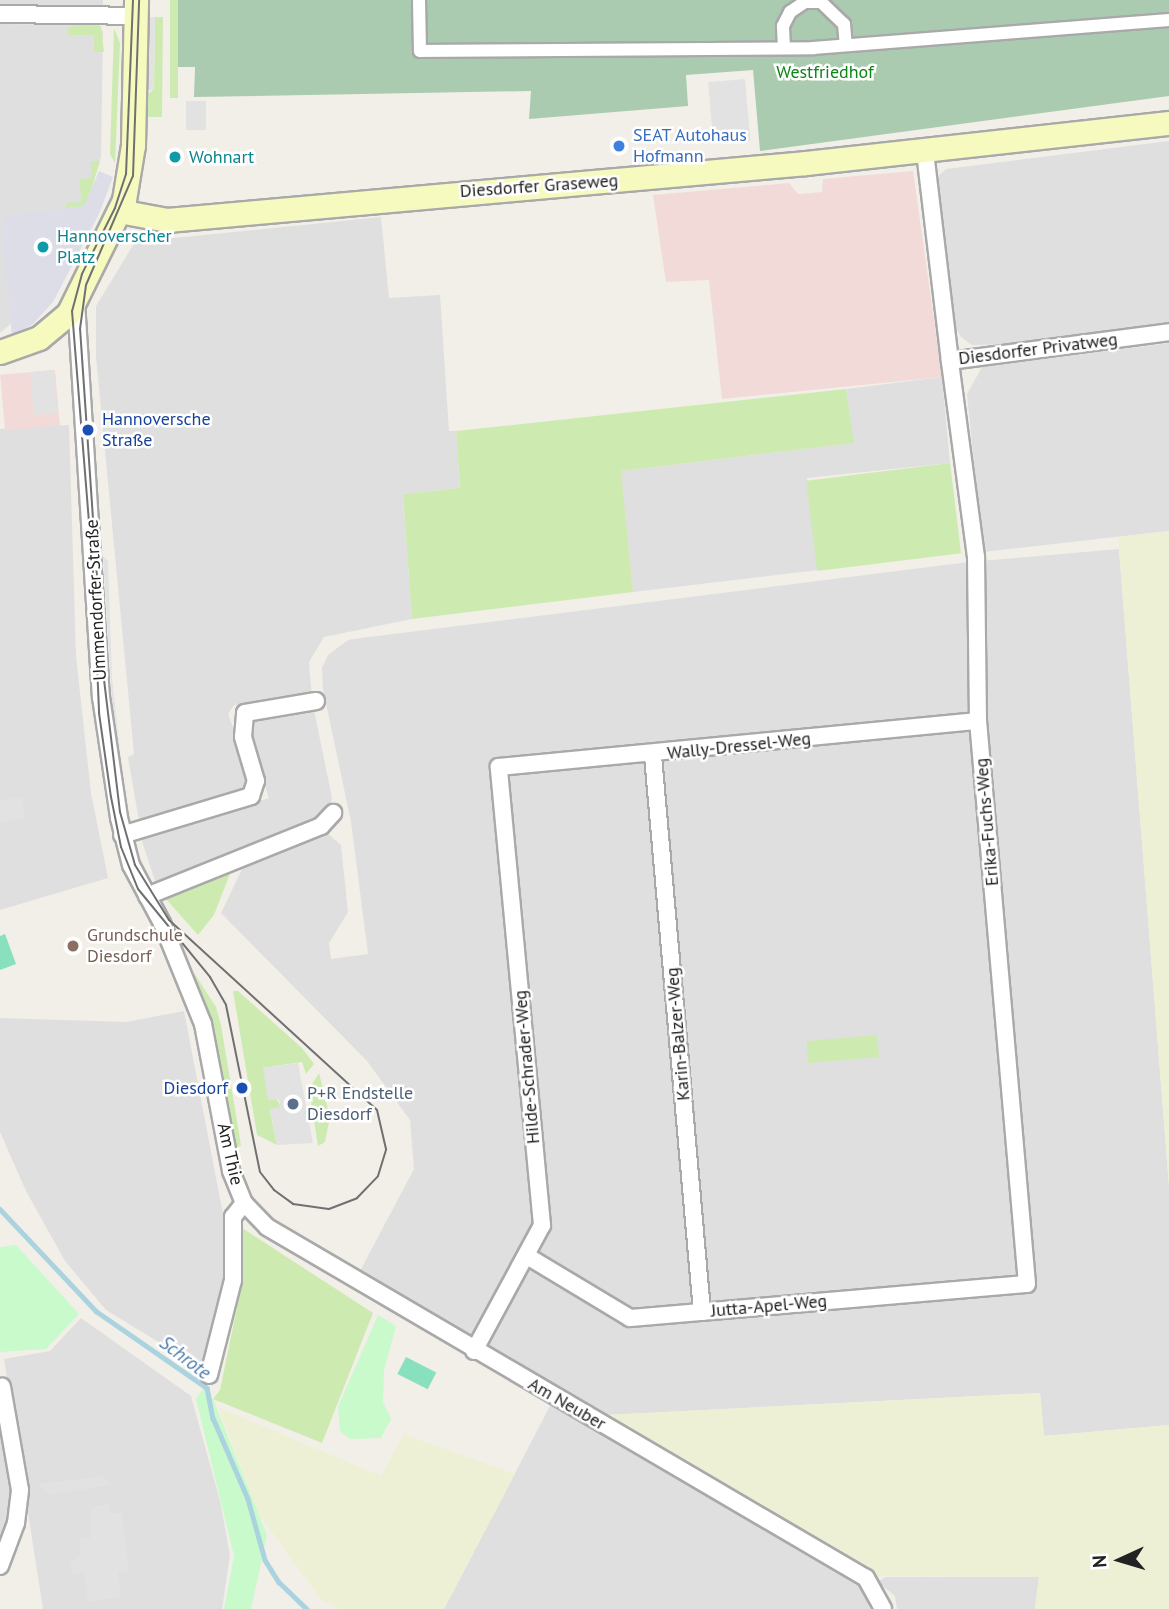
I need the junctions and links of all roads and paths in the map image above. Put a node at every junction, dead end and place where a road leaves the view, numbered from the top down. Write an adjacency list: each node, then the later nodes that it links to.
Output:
1 (419, 0): 7 (street)
2 (808, 1): 6 (street); 7 (street)
3 (136, 8): 4 (street); 10 (main road)
4 (0, 14)
5 (1169, 20): 6 (street)
6 (846, 44): 7 (street)
7 (784, 47)
8 (1169, 123): 9 (main road, Diesdorfer Graseweg)
9 (925, 152): 10 (main road, Diesdorfer Graseweg); 14 (street, Diesdorfer Privatweg)
10 (119, 211): 11 (main road)
11 (76, 299): 13 (main road); 20 (street, Ummendorfer Straße)
12 (1169, 332): 14 (street, Diesdorfer Privatweg)
13 (0, 352)
14 (950, 360): 16 (street, Erika-Fuchs-Weg)
15 (316, 701): 20 (street)
16 (978, 721): 17 (street, Wally-Dressel-Weg); 24 (street, Erika-Fuchs-Weg)
17 (653, 756): 18 (street, Wally-Dressel-Weg); 25 (street, Karin-Balzer-Weg)
18 (499, 767): 23 (street, Hilde-Schrader-Weg)
19 (333, 813): 21 (street)
20 (122, 835): 21 (street, Ummendorfer Straße)
21 (146, 896): 22 (street, Am Thie)
22 (244, 1203): 26 (street, Am Neuber); 27 (street, Am Thie)
23 (527, 1256): 25 (street, Jutta-Apel-Weg); 26 (street, Hilde-Schrader-Weg)
24 (1027, 1284): 25 (street, Jutta-Apel-Weg)
25 (702, 1312)
26 (474, 1351): 30 (street, Am Neuber)
27 (209, 1375)
28 (2, 1387): 29 (street)
29 (0, 1566)
30 (883, 1609)

